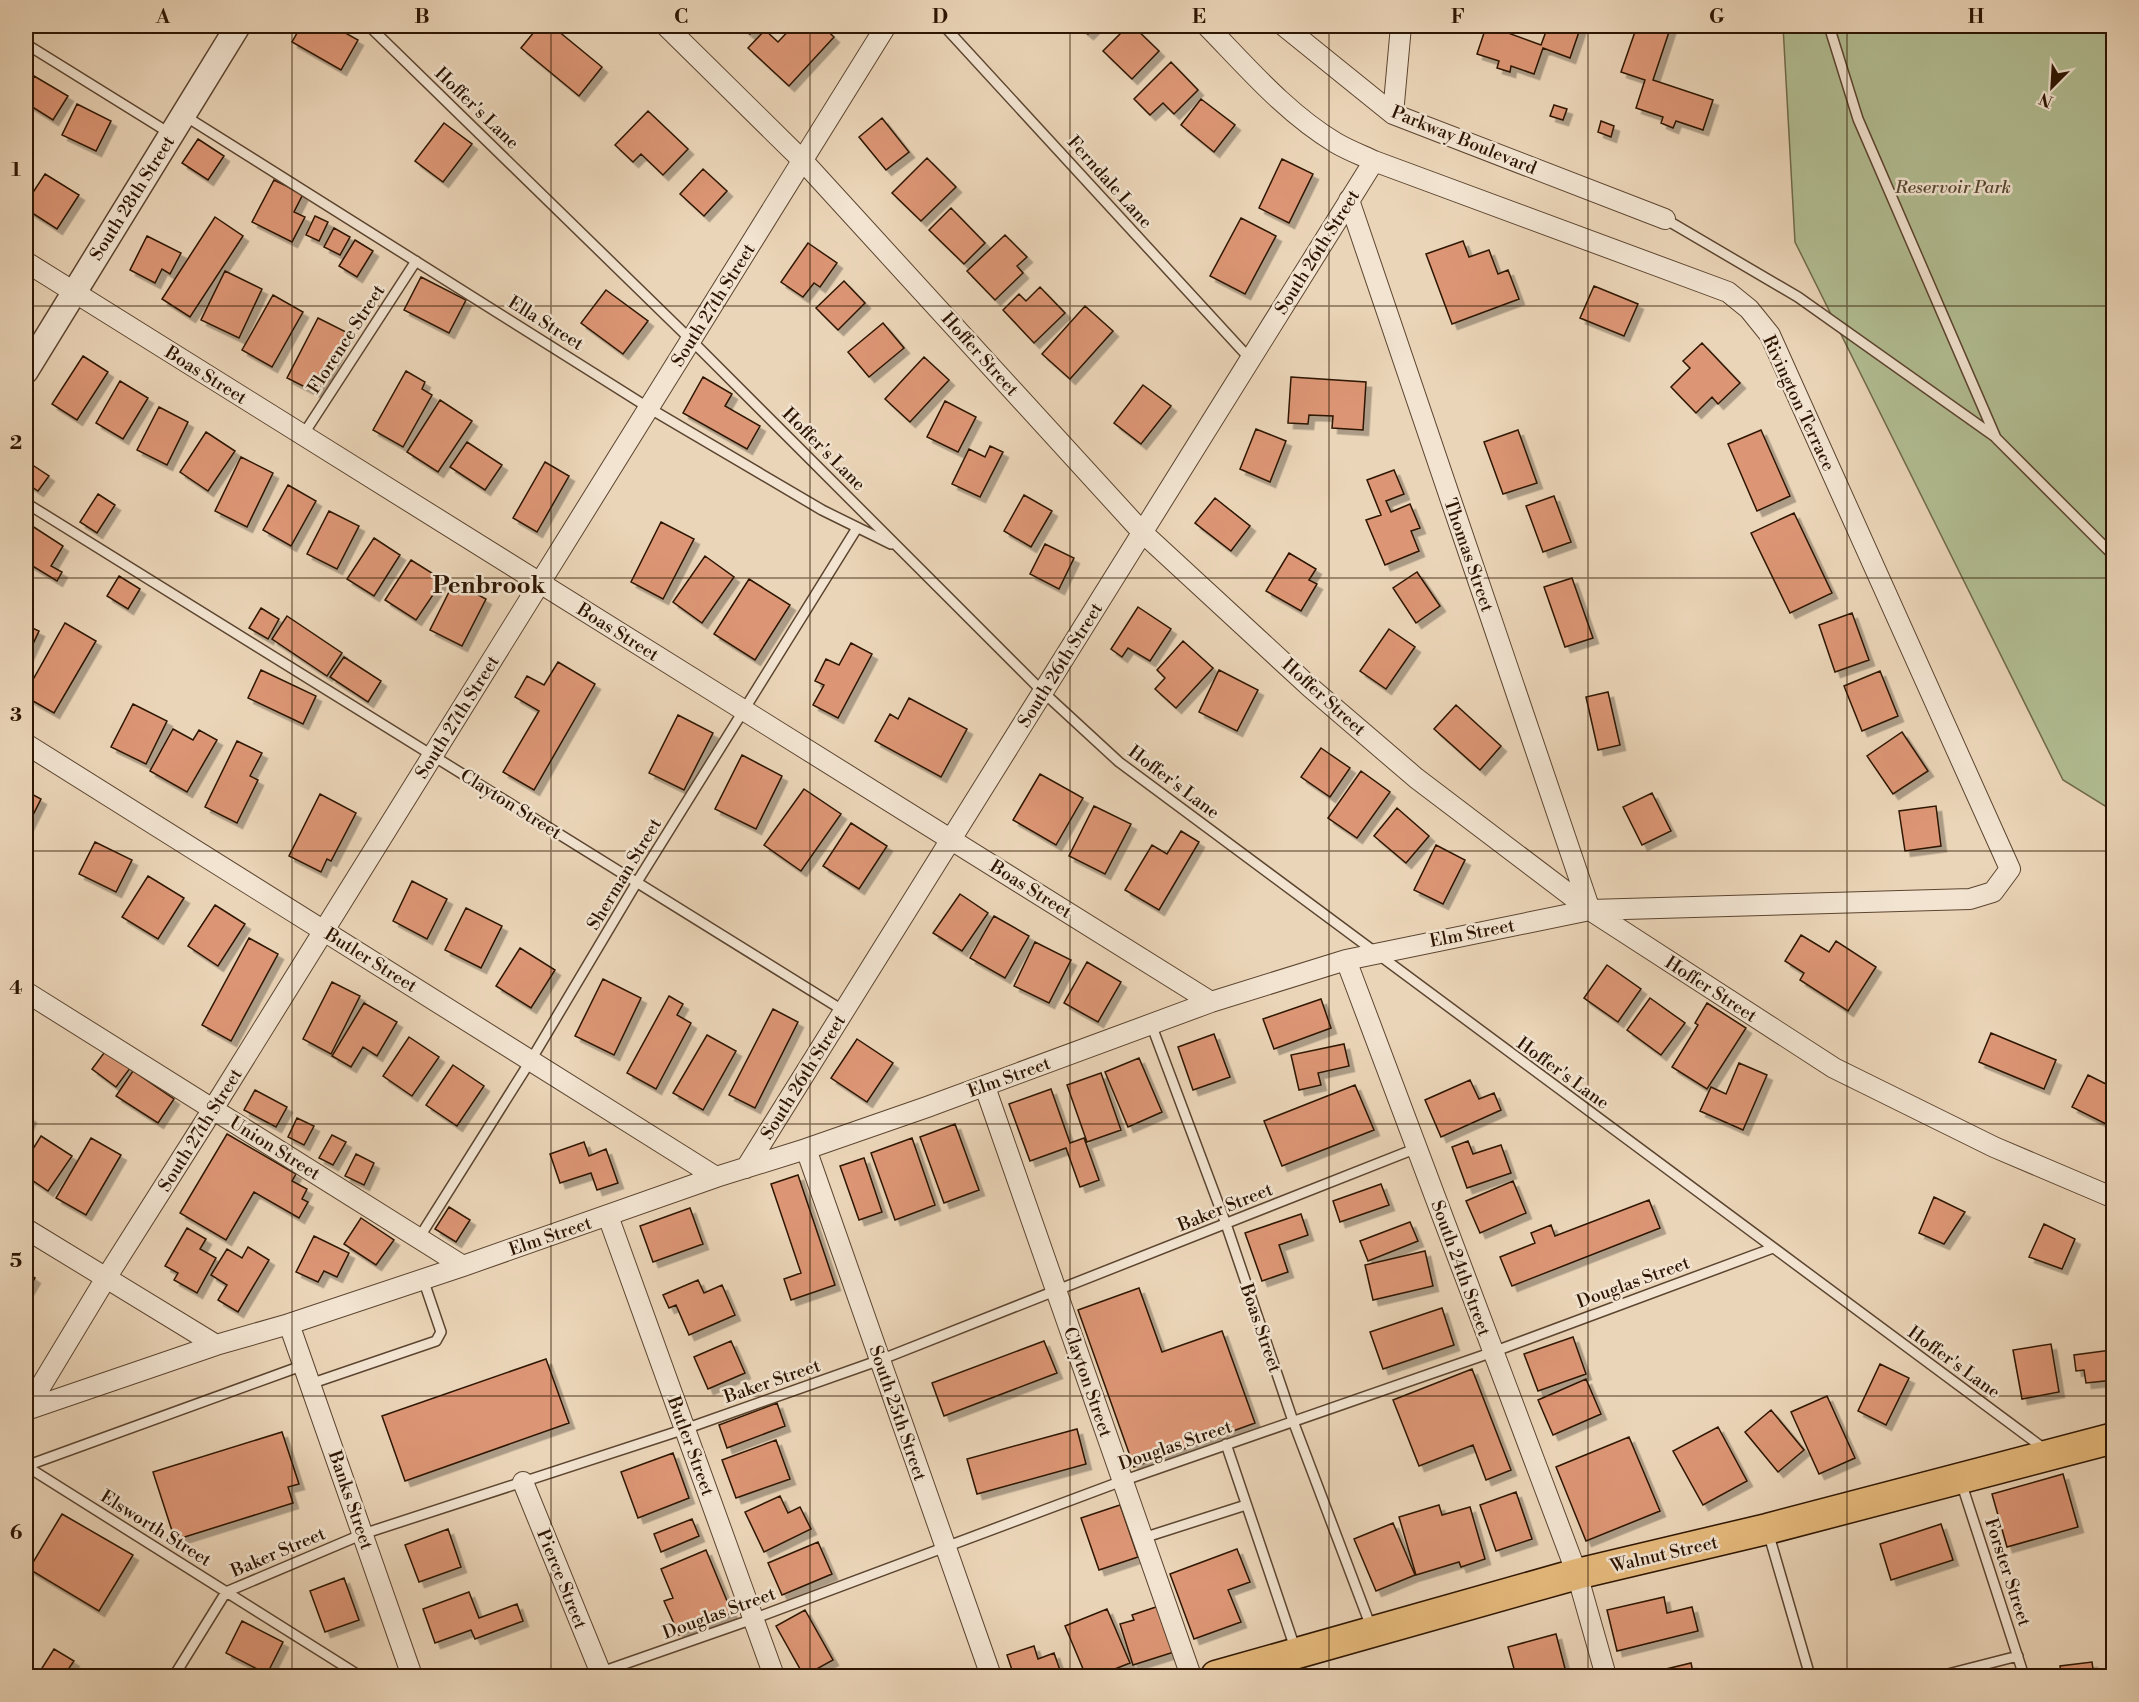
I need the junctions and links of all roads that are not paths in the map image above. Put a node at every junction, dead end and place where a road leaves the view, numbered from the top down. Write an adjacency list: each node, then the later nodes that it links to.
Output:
1 (238, 26): 12 (street, South 28th Street)
2 (369, 26): 20 (lane, Hoffer's Lane)
3 (666, 26): 13 (street, Hoffer Street)
4 (886, 26): 13 (street, South 27th Street)
5 (944, 26): 21 (lane, Ferndale Lane)
6 (1207, 26): 14 (street)
7 (1284, 26): 11 (street, Parkway Boulevard)
8 (1401, 26): 11 (street)
9 (1829, 26): 25 (lane)
10 (26, 44): 12 (lane, Ella Street)
11 (1393, 114): 16 (street, Parkway Boulevard)
12 (177, 124): 17 (lane, Ella Street); 19 (street, South 28th Street)
13 (802, 161): 20 (street, South 27th Street); 28 (street, Hoffer Street)
14 (1374, 161): 15 (street, South 26th Street); 37 (street, Rivington Terrace)
15 (1349, 200): 21 (street, South 26th Street); 39 (street, Thomas Street)
16 (1665, 219): 25 (lane)
17 (416, 261): 23 (lane, Ella Street); 24 (lane, Florence Street)
18 (26, 262): 19 (street, Boas Street)
19 (74, 292): 22 (street, South 28th Street); 24 (street, Boas Street)
20 (691, 340): 23 (street, South 27th Street); 29 (lane, Hoffer's Lane)
21 (1251, 360): 28 (street, South 26th Street)
22 (26, 371)
23 (649, 408): 27 (lane, Ella Street); 31 (street, South 27th Street)
24 (303, 435): 31 (street, Boas Street)
25 (1995, 438): 30 (lane)
26 (26, 503): 35 (lane, Clayton Street)
27 (857, 528): 29 (lane, Ella Street); 33 (lane, Sherman Street)
28 (1143, 533): 32 (street, South 26th Street); 39 (street, Hoffer Street)
29 (899, 548): 32 (lane, Hoffer's Lane)
30 (2114, 556)
31 (540, 583): 33 (street, Boas Street); 35 (street, South 27th Street)
32 (1043, 692): 36 (street, South 26th Street); 41 (lane, Hoffer's Lane)
33 (745, 711): 36 (street, Boas Street); 38 (lane, Sherman Street)
34 (26, 744): 40 (street, Butler Street)
35 (433, 756): 38 (lane, Clayton Street); 40 (street, South 27th Street)
36 (951, 839): 44 (street, Boas Street); 45 (street, South 26th Street)
37 (2010, 869): 39 (street, Elm Street)
38 (637, 882): 45 (lane, Clayton Street); 47 (lane, Sherman Street)
39 (1590, 910): 41 (street, Elm Street); 54 (street, Hoffer Street)
40 (324, 931): 47 (street, Butler Street); 49 (street, South 27th Street)
41 (1375, 954): 42 (street, Elm Street); 59 (lane, Hoffer's Lane)
42 (1346, 960): 44 (street, Elm Street); 50 (street, South 24th Street)
43 (26, 992): 49 (street, Union Street)
44 (1211, 1002): 46 (street, Elm Street)
45 (844, 1011): 52 (street, South 26th Street)
46 (1151, 1024): 48 (street, Elm Street); 56 (lane, Boas Street)
47 (531, 1060): 53 (street, Butler Street); 58 (lane, Sherman Street)
48 (985, 1087): 51 (street, Elm Street); 63 (street, Clayton Street)
49 (213, 1110): 58 (street, Union Street); 61 (street, South 27th Street)
50 (1417, 1148): 56 (lane, Baker Street); 66 (street, South 24th Street)
51 (806, 1149): 52 (street, Elm Street); 67 (street, South 25th Street)
52 (746, 1168): 53 (street, Elm Street)
53 (716, 1177): 55 (street, Elm Street)
54 (2114, 1198)
55 (608, 1216): 60 (street, Elm Street); 72 (street, Butler Street)
56 (1226, 1224): 63 (lane, Baker Street); 71 (lane, Boas Street)
57 (26, 1228): 61 (street)
58 (419, 1238): 60 (street, Union Street)
59 (1773, 1248): 66 (lane, Douglas Street); 75 (lane, Hoffer's Lane)
60 (463, 1266): 62 (street, Elm Street)
61 (106, 1278): 65 (street); 70 (street, South 27th Street)
62 (423, 1279): 64 (street, Elm Street); 69 (lane)
63 (1057, 1292): 67 (lane, Baker Street); 78 (street, Clayton Street)
64 (289, 1324): 65 (street, Elm Street); 68 (street, Banks Street)
65 (216, 1346): 70 (street, Elm Street)
66 (1493, 1352): 71 (lane, Douglas Street); 85 (street, South 24th Street)
67 (880, 1360): 72 (lane, Baker Street); 84 (street, South 25th Street)
68 (304, 1365): 69 (street, Banks Street); 76 (lane)
69 (310, 1384): 82 (street, Banks Street)
70 (26, 1410)
71 (1293, 1421): 74 (lane, Douglas Street); 88 (lane, Boas Street)
72 (685, 1429): 79 (lane, Baker Street); 87 (street, Butler Street)
73 (2114, 1438): 75 (main road, Walnut Street)
74 (1226, 1444): 78 (lane, Douglas Street); 80 (lane)
75 (2053, 1455): 77 (main road, Walnut Street)
76 (26, 1466): 86 (lane, Elsworth Street)
77 (1960, 1478): 81 (main road, Walnut Street); 90 (lane, Forster Street)
78 (1122, 1481): 83 (street, Clayton Street); 84 (lane, Douglas Street)
79 (523, 1482): 82 (lane, Baker Street); 91 (street, Pierce Street)
80 (1246, 1505): 83 (lane); 89 (lane)
81 (1767, 1529): 85 (main road, Walnut Street); 100 (lane)
82 (363, 1534): 86 (lane, Baker Street); 94 (street, Banks Street)
83 (1142, 1538): 97 (street, Clayton Street)
84 (945, 1545): 87 (lane, Douglas Street); 96 (street, South 25th Street)
85 (1577, 1574): 88 (main road, Walnut Street); 99 (street, South 24th Street)
86 (226, 1592): 92 (lane, Baker Street); 93 (lane, Elsworth Street)
87 (753, 1619): 91 (lane, Douglas Street); 95 (street, Butler Street)
88 (1373, 1632): 89 (main road, Walnut Street)
89 (1297, 1653): 98 (main road, Walnut Street)
90 (2018, 1656): 101 (lane); 102 (lane, Forster Street)
91 (597, 1675)
92 (174, 1677)
93 (360, 1677)
94 (412, 1677)
95 (774, 1677)
96 (991, 1677)
97 (1191, 1677)
98 (1216, 1677)
99 (1606, 1677)
100 (1810, 1677)
101 (1940, 1677)
102 (2024, 1677)

